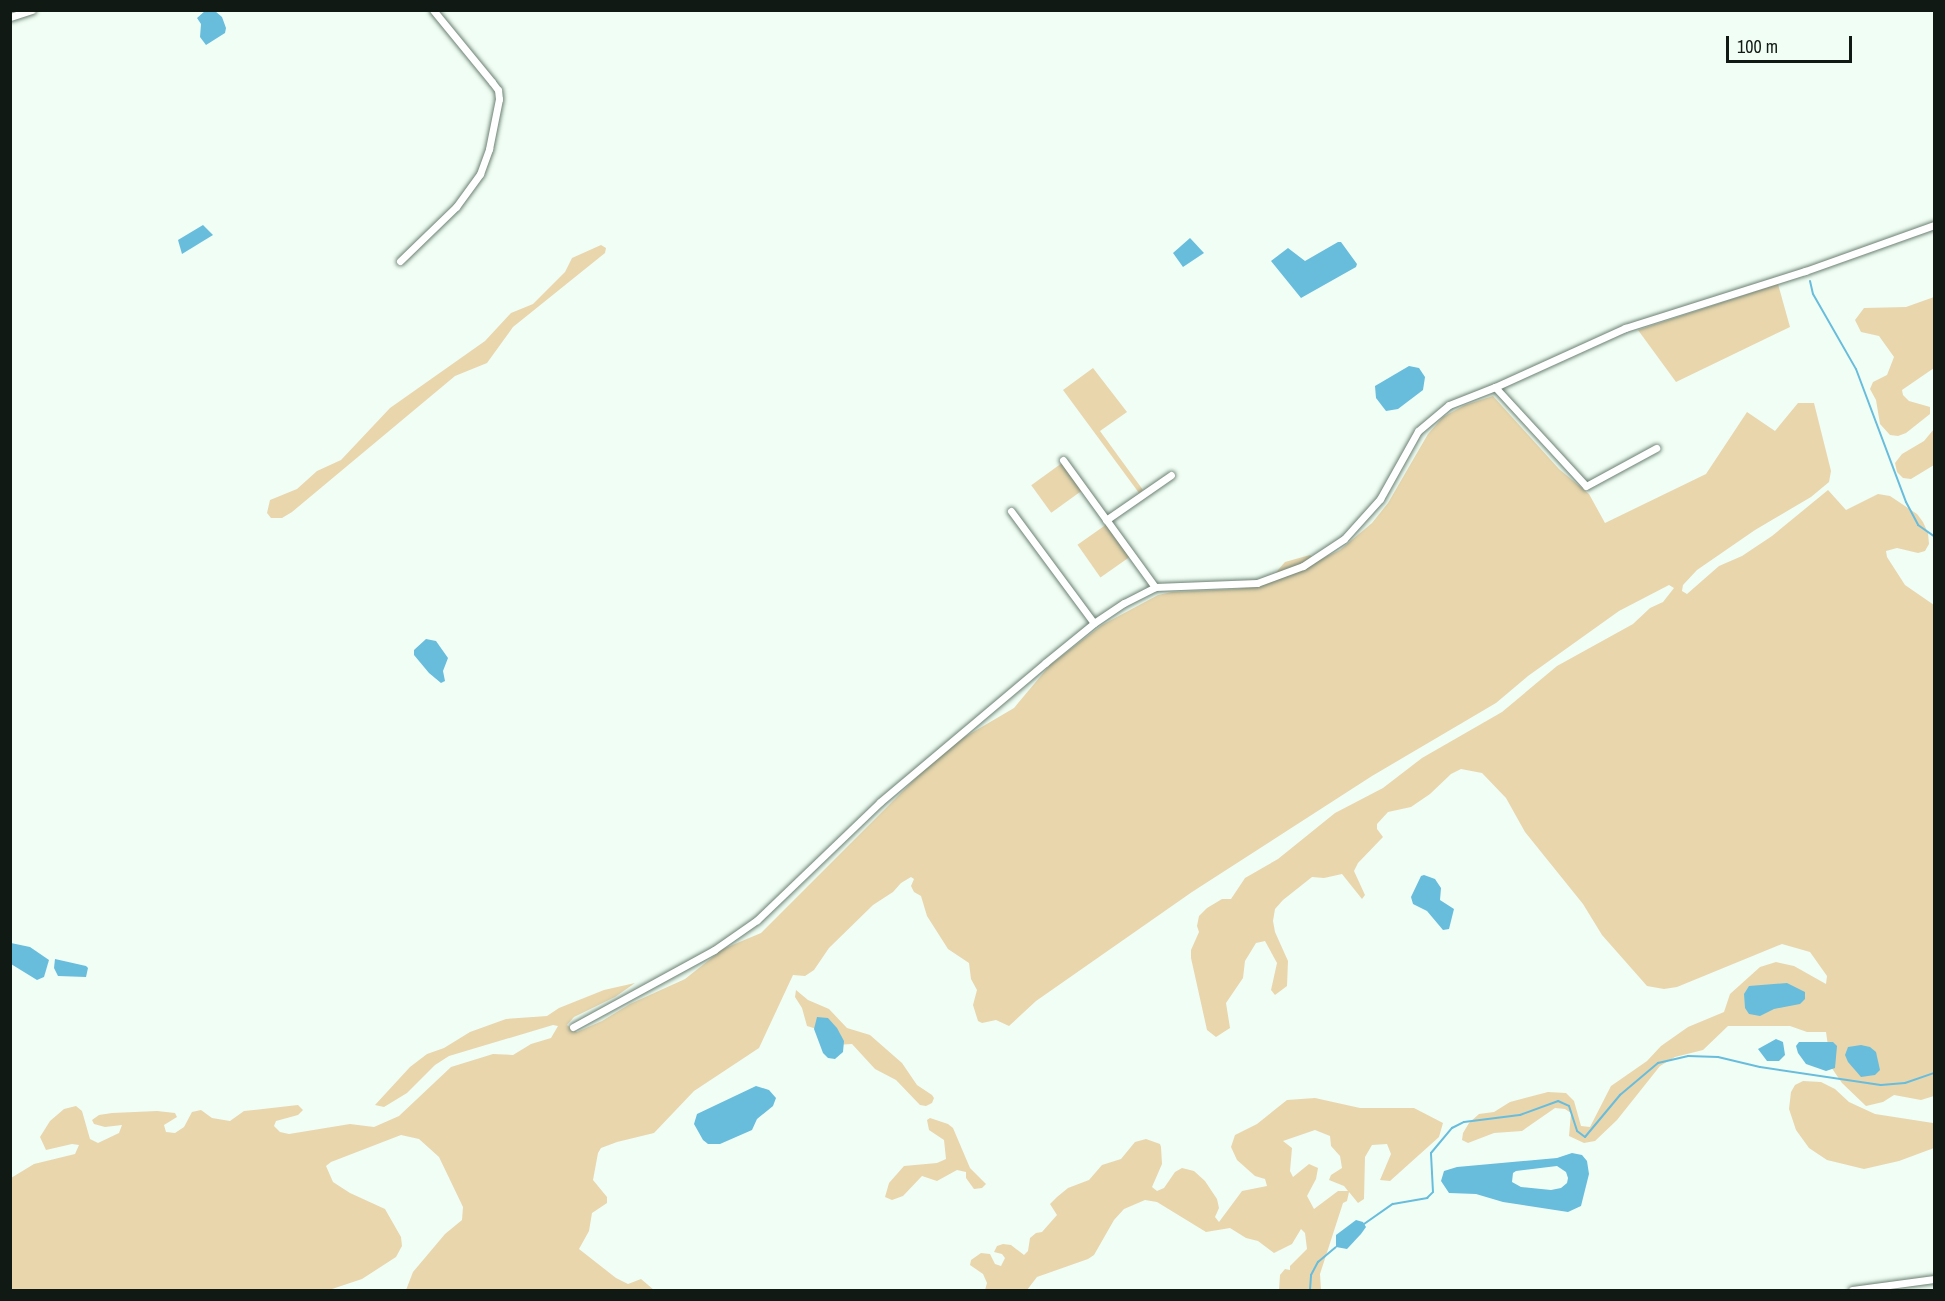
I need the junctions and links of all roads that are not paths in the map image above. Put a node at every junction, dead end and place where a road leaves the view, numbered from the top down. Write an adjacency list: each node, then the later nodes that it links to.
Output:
1 (32, 10): 3 (street)
2 (433, 10): 5 (street)
3 (10, 17)
4 (1935, 225): 6 (street)
5 (400, 261)
6 (1495, 387): 7 (street); 12 (street)
7 (1656, 448)
8 (1063, 460): 11 (street)
9 (1171, 475): 11 (street)
10 (1011, 511): 13 (street)
11 (1106, 520): 12 (street)
12 (1155, 587): 13 (street)
13 (1094, 623): 14 (street)
14 (573, 1026)
15 (1935, 1279): 16 (street)
16 (1852, 1290)

